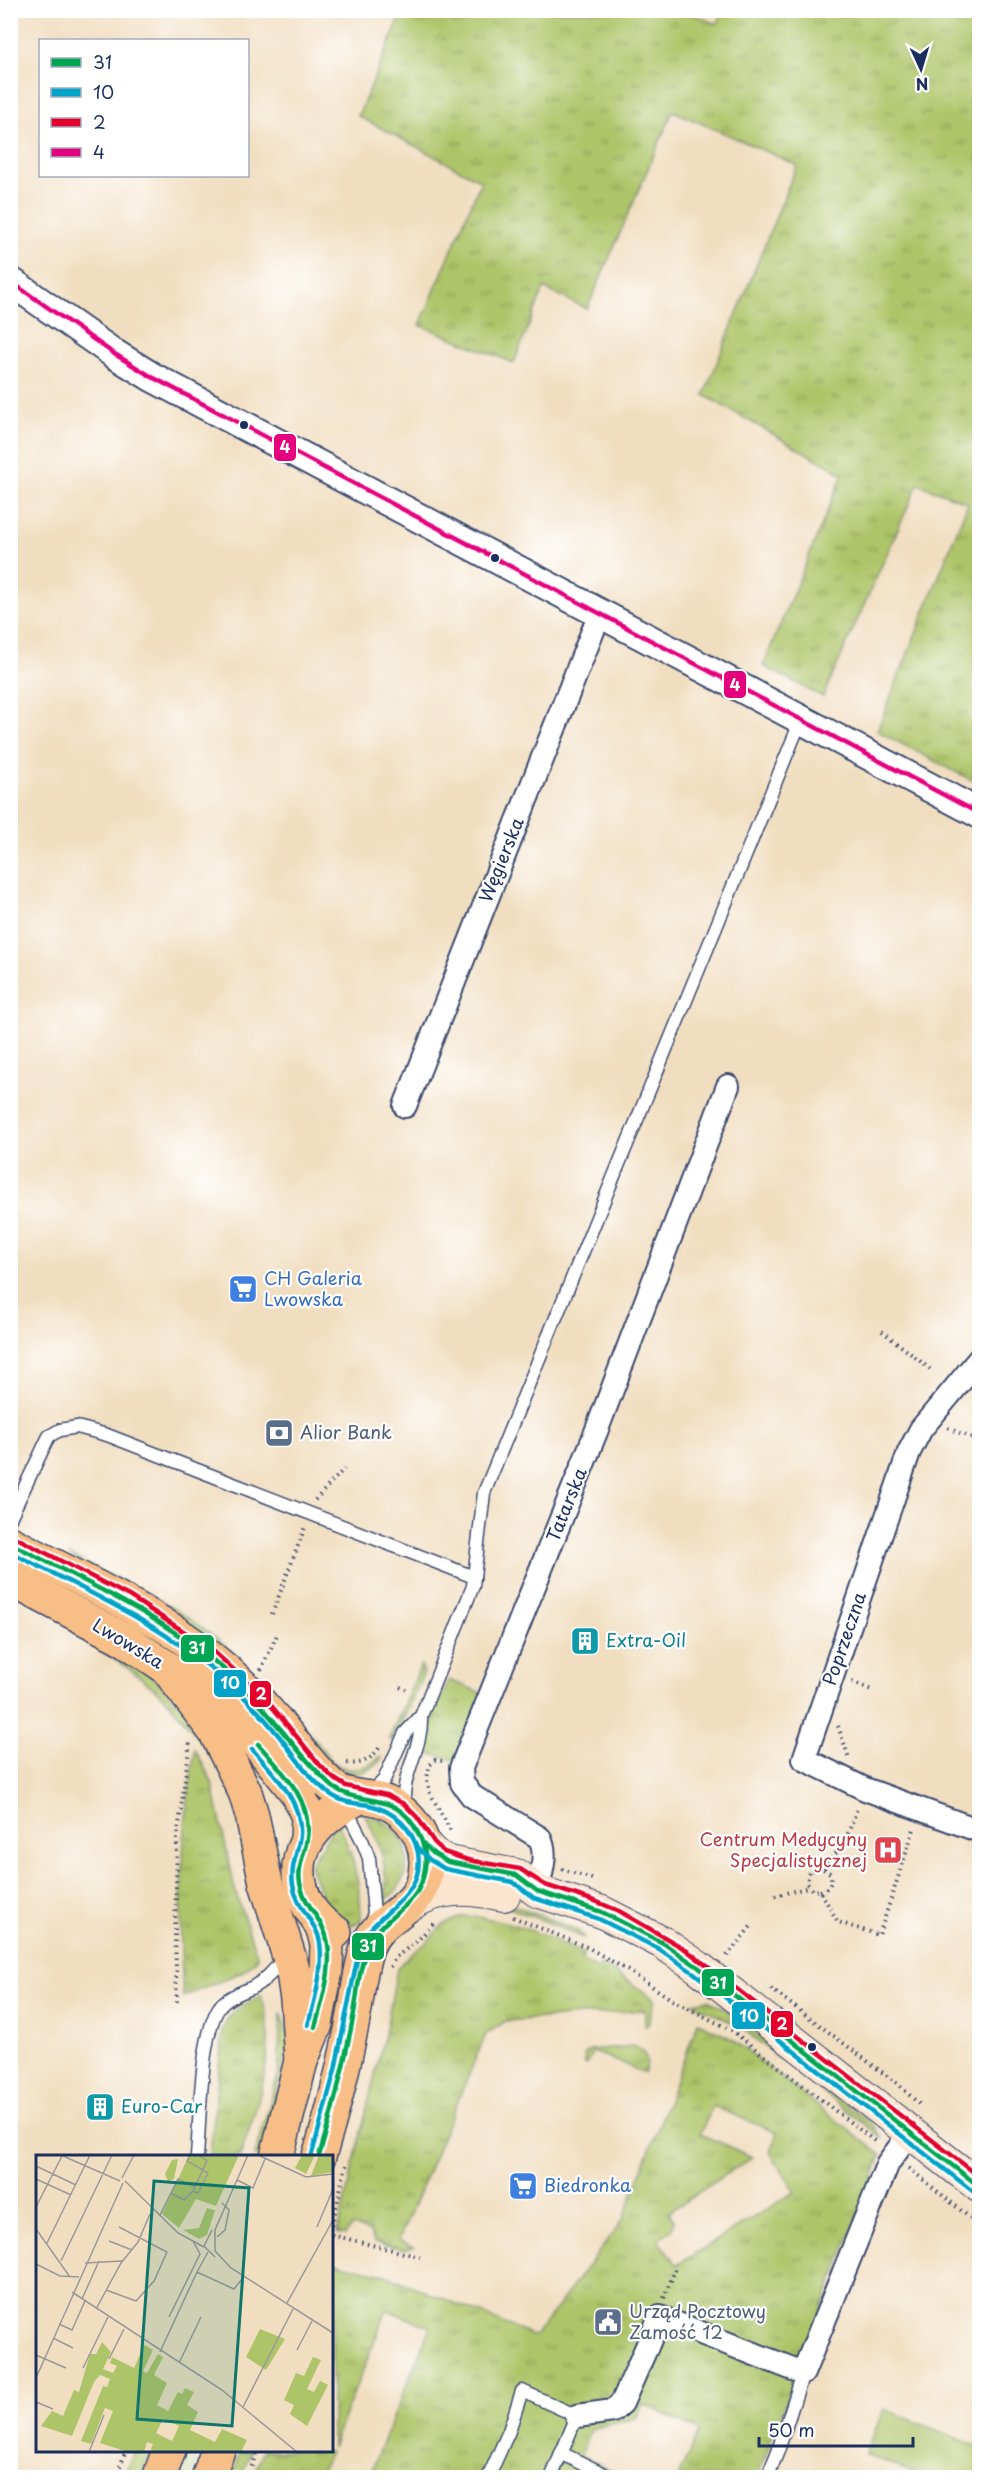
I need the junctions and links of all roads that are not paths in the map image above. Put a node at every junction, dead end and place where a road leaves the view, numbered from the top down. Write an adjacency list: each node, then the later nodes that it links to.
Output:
1 (10, 281): 2 (street)
2 (600, 613): 3 (street); 6 (street, Węgierska)
3 (802, 718): 4 (street); 10 (lane)
4 (980, 814)
5 (728, 1086): 18 (street, Tatarska)
6 (405, 1106)
7 (980, 1358): 16 (street, Poprzeczna)
8 (10, 1518): 10 (lane)
9 (10, 1543): 14 (highway, Lwowska)
10 (474, 1577): 13 (lane)
11 (10, 1579): 12 (highway, Lwowska)
12 (166, 1667): 17 (highway, Lwowska); 22 (highway)
13 (421, 1716): 14 (lane); 15 (lane)
14 (349, 1790): 15 (highway); 17 (highway); 21 (lane)
15 (415, 1830): 18 (main road); 19 (highway)
16 (980, 1832)
17 (307, 1841): 20 (highway)
18 (537, 1891): 19 (main road); 24 (main road)
19 (408, 1906): 21 (highway)
20 (317, 1918): 21 (highway); 23 (highway)
21 (376, 1932): 27 (highway)
22 (288, 1949): 23 (highway); 25 (lane)
23 (302, 2061): 26 (highway)
24 (901, 2144): 28 (main road); 29 (street)
25 (197, 2155)
26 (278, 2155)
27 (333, 2157)
28 (980, 2187)
29 (803, 2373): 30 (street); 39 (lane)
30 (577, 2415): 33 (lane); 36 (lane)
31 (169, 2452): 34 (highway)
32 (218, 2452): 35 (highway)
33 (561, 2454): 37 (lane); 38 (lane)
34 (159, 2478)
35 (208, 2478)
36 (488, 2478)
37 (551, 2478)
38 (612, 2478)
39 (767, 2478)

